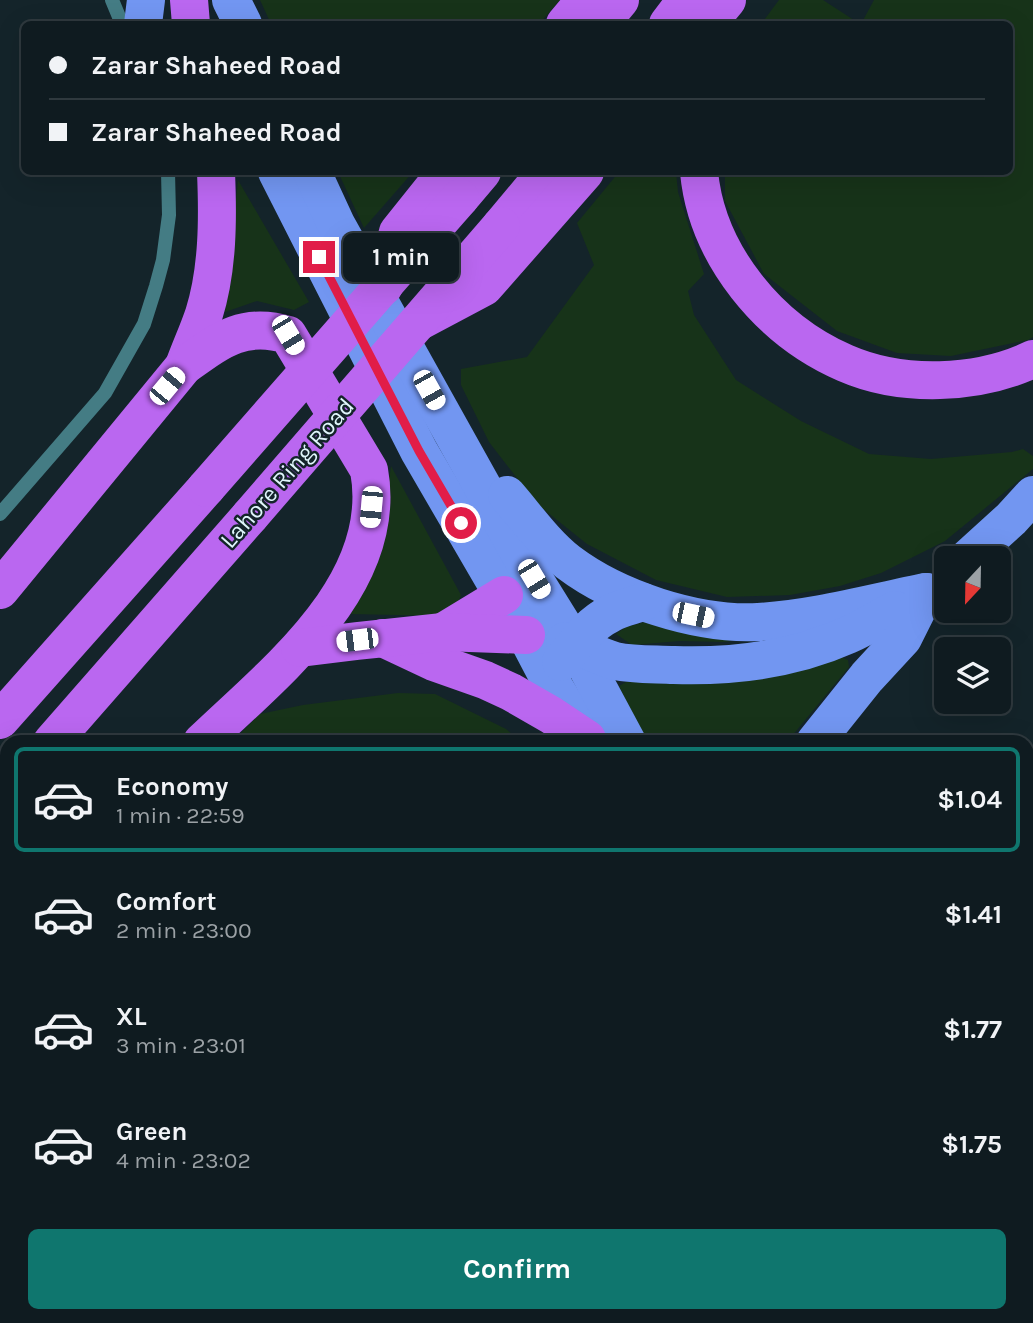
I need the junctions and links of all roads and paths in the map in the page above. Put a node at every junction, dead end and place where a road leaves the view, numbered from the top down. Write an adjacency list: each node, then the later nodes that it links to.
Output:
1 (113, 0): 10 (street)
2 (146, 0): 11 (main road)
3 (191, 0): 12 (highway); 13 (main road)
4 (231, 0): 14 (main road)
5 (585, 0): 15 (highway)
6 (620, 0): 16 (highway)
7 (686, 0): 17 (highway)
8 (727, 0): 18 (highway)
9 (752, 0): 19 (highway)
10 (121, 21)
11 (143, 21)
12 (191, 21)
13 (203, 21)
14 (242, 21)
15 (568, 21)
16 (602, 21)
17 (670, 21)
18 (710, 21)
19 (737, 21)
20 (168, 175): 33 (street)
21 (216, 175): 30 (highway)
22 (279, 175): 37 (main road)
23 (313, 175): 31 (main road)
24 (544, 175): 28 (highway, Lahore Ring Road)
25 (581, 175): 28 (highway)
26 (700, 175): 29 (highway)
27 (457, 180): 47 (highway, Lahore Ring Road, bridge)
28 (511, 235): 48 (highway, Lahore Ring Road, bridge)
29 (1033, 359)
30 (184, 366): 39 (highway); 45 (highway)
31 (482, 485): 37 (main road); 40 (main road)
32 (1033, 495): 34 (main road)
33 (0, 514)
34 (981, 546)
35 (934, 584): 40 (main road)
36 (934, 585): 44 (main road)
37 (519, 587): 41 (highway); 42 (main road); 44 (main road)
38 (934, 587): 53 (main road)
39 (0, 590)
40 (643, 602): 44 (main road)
41 (443, 632): 42 (highway); 43 (highway)
42 (526, 635): 44 (main road); 46 (main road)
43 (383, 638): 45 (highway); 50 (highway)
44 (575, 645): 46 (main road); 52 (main road)
45 (300, 648): 49 (highway)
46 (548, 677): 51 (main road)
47 (0, 720)
48 (58, 735)
49 (209, 735)
50 (581, 735)
51 (585, 735)
52 (623, 735)
53 (821, 735)

